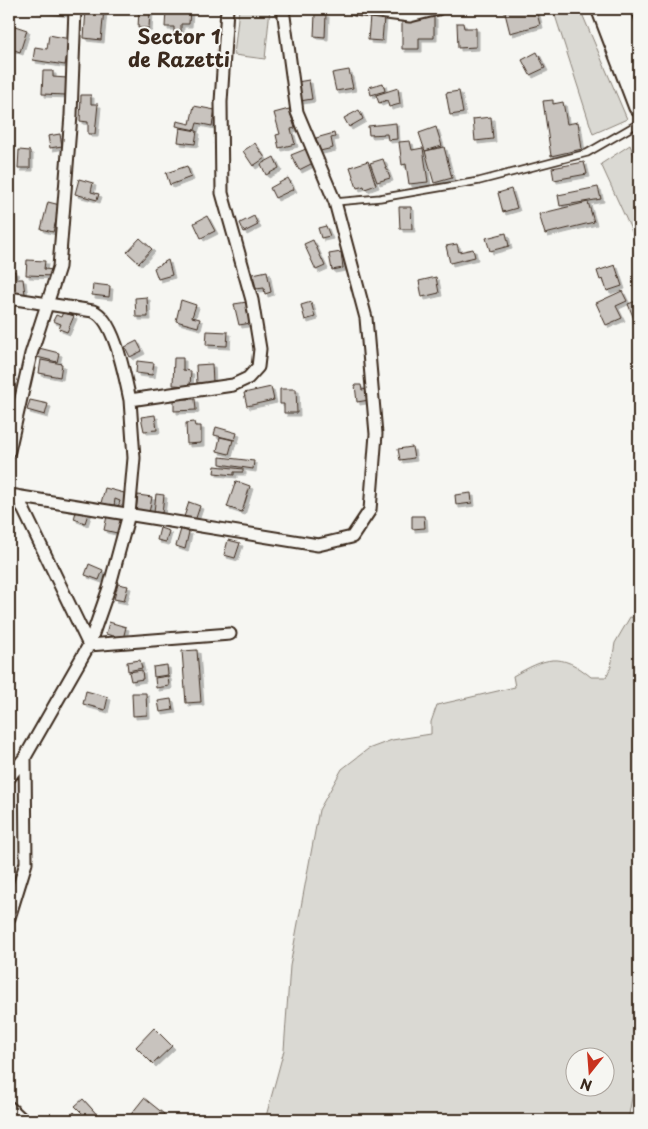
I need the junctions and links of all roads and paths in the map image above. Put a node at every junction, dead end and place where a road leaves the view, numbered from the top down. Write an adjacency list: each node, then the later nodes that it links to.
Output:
1 (75, 9): 13 (street)
2 (227, 9): 14 (street)
3 (283, 9): 11 (street)
4 (355, 9): 5 (street)
5 (438, 9)
6 (602, 9): 9 (highway)
7 (623, 13): 8 (highway)
8 (639, 62)
9 (639, 106)
10 (639, 123): 11 (lane)
11 (335, 202): 17 (street)
12 (9, 298): 13 (street)
13 (48, 302): 14 (street); 15 (street)
14 (130, 400): 17 (street)
15 (9, 451)
16 (13, 496): 17 (street); 19 (street)
17 (129, 514): 19 (street)
18 (230, 634): 19 (street)
19 (89, 645): 20 (street)
20 (25, 757): 21 (street); 22 (street)
21 (9, 778)
22 (9, 918)
23 (9, 1107): 24 (street)
24 (23, 1120)

